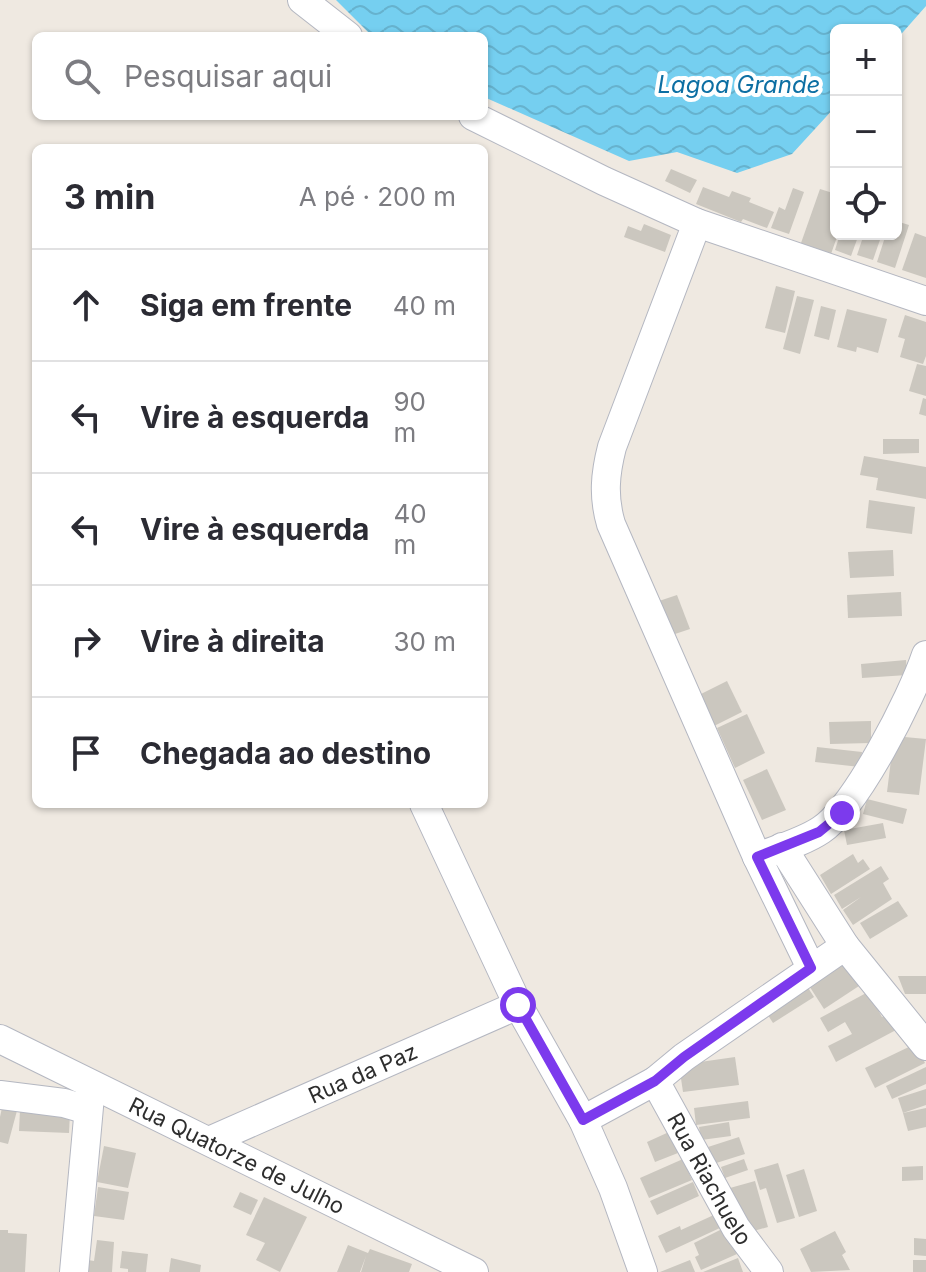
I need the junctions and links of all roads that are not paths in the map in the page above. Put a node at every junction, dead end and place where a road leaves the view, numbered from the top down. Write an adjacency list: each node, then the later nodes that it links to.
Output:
1 (302, 0): 2 (street)
2 (343, 32)
3 (481, 120): 4 (street)
4 (697, 223): 5 (street); 8 (street)
5 (926, 301)
6 (926, 655): 8 (street)
7 (426, 808): 11 (street)
8 (770, 852): 9 (street); 10 (street)
9 (845, 946): 10 (street); 13 (street)
10 (811, 968): 14 (street)
11 (518, 1005): 17 (street); 18 (street, Rua da Paz)
12 (0, 1039): 16 (street, Rua Quatorze de Julho)
13 (926, 1046)
14 (655, 1081): 17 (street); 22 (street, Rua Riachuelo)
15 (0, 1095): 16 (street)
16 (89, 1097): 18 (street, Rua Quatorze de Julho); 19 (street)
17 (583, 1120): 21 (street)
18 (209, 1141): 20 (street, Rua Quatorze de Julho)
19 (74, 1272)
20 (474, 1272)
21 (643, 1272)
22 (769, 1272)

